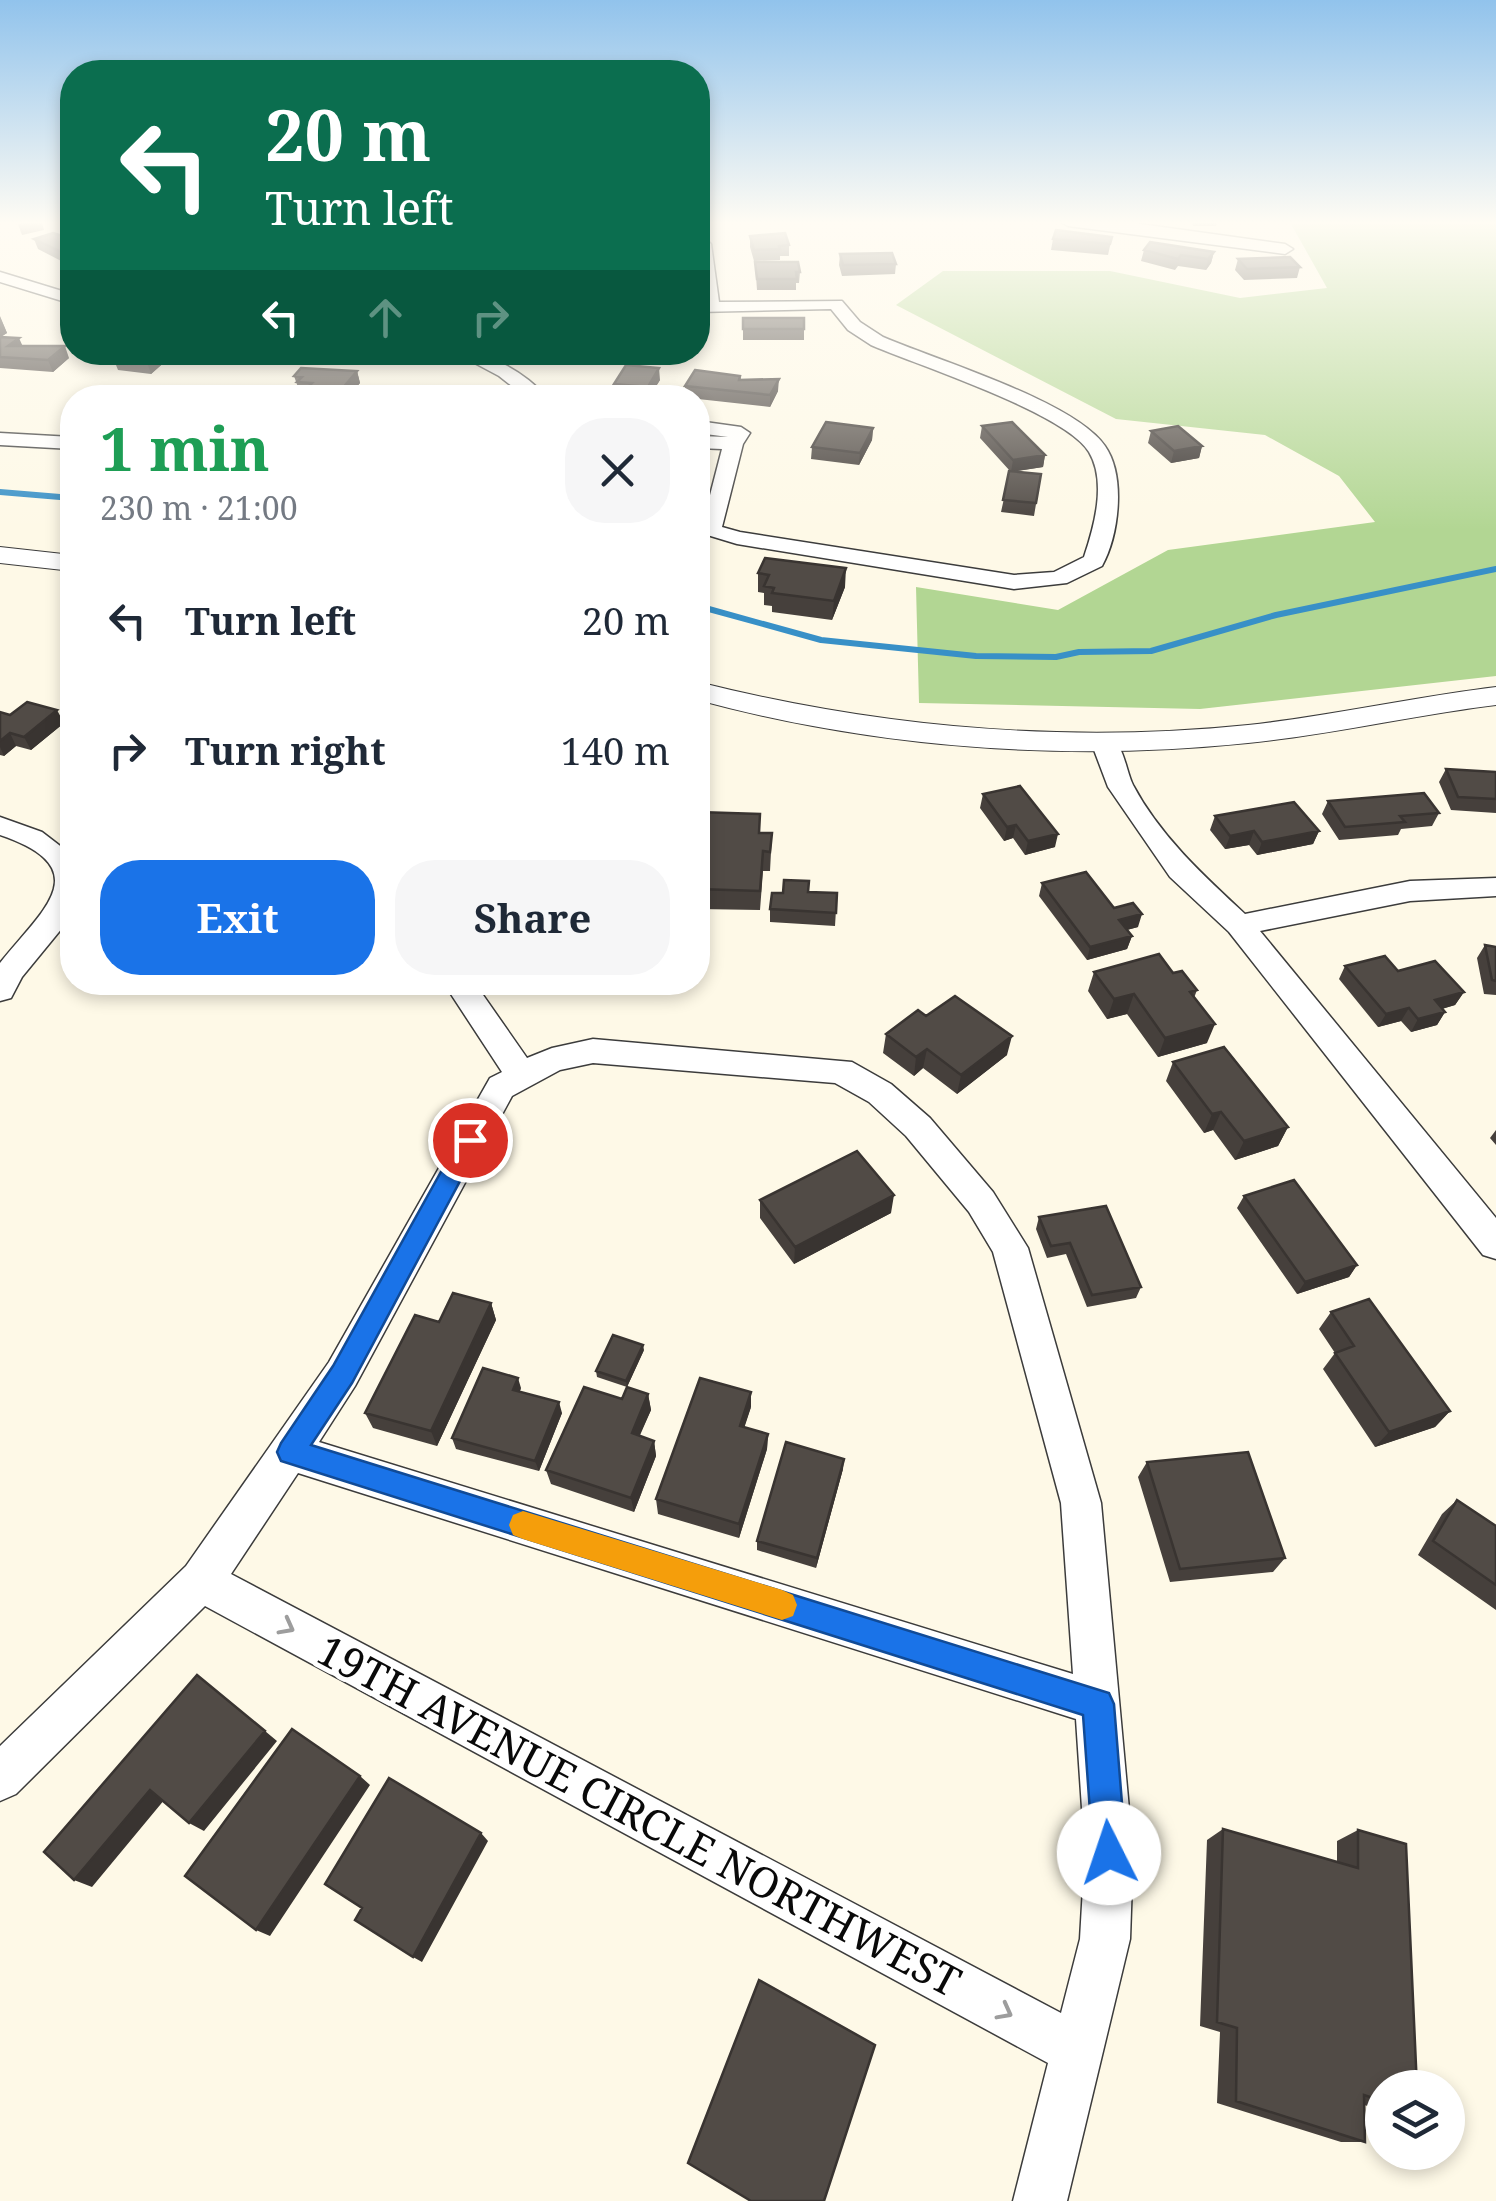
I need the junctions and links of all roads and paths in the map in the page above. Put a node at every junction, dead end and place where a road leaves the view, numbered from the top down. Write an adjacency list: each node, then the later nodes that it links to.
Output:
1 (853, 325): 8 (street)
2 (491, 365): 3 (street)
3 (522, 385)
4 (710, 428): 8 (street)
5 (0, 439): 6 (street)
6 (60, 442)
7 (710, 443): 8 (street)
8 (733, 444)
9 (0, 555): 10 (street)
10 (60, 562)
11 (710, 694): 13 (street)
12 (1496, 696): 13 (street)
13 (1104, 742): 18 (street)
14 (0, 826): 15 (street)
15 (60, 855)
16 (1496, 887): 18 (street)
17 (60, 915): 19 (street)
18 (1239, 925): 22 (street)
19 (0, 990)
20 (467, 995): 21 (street)
21 (521, 1074): 23 (street); 25 (street)
22 (1496, 1244)
23 (290, 1452): 24 (street); 25 (street)
24 (200, 1581): 26 (street); 27 (street, 19TH AVENUE CIRCLE NORTHWEST, one-way to 27)
25 (1098, 1704): 27 (street)
26 (0, 1778)
27 (1077, 2050): 28 (street)
28 (1040, 2201)

